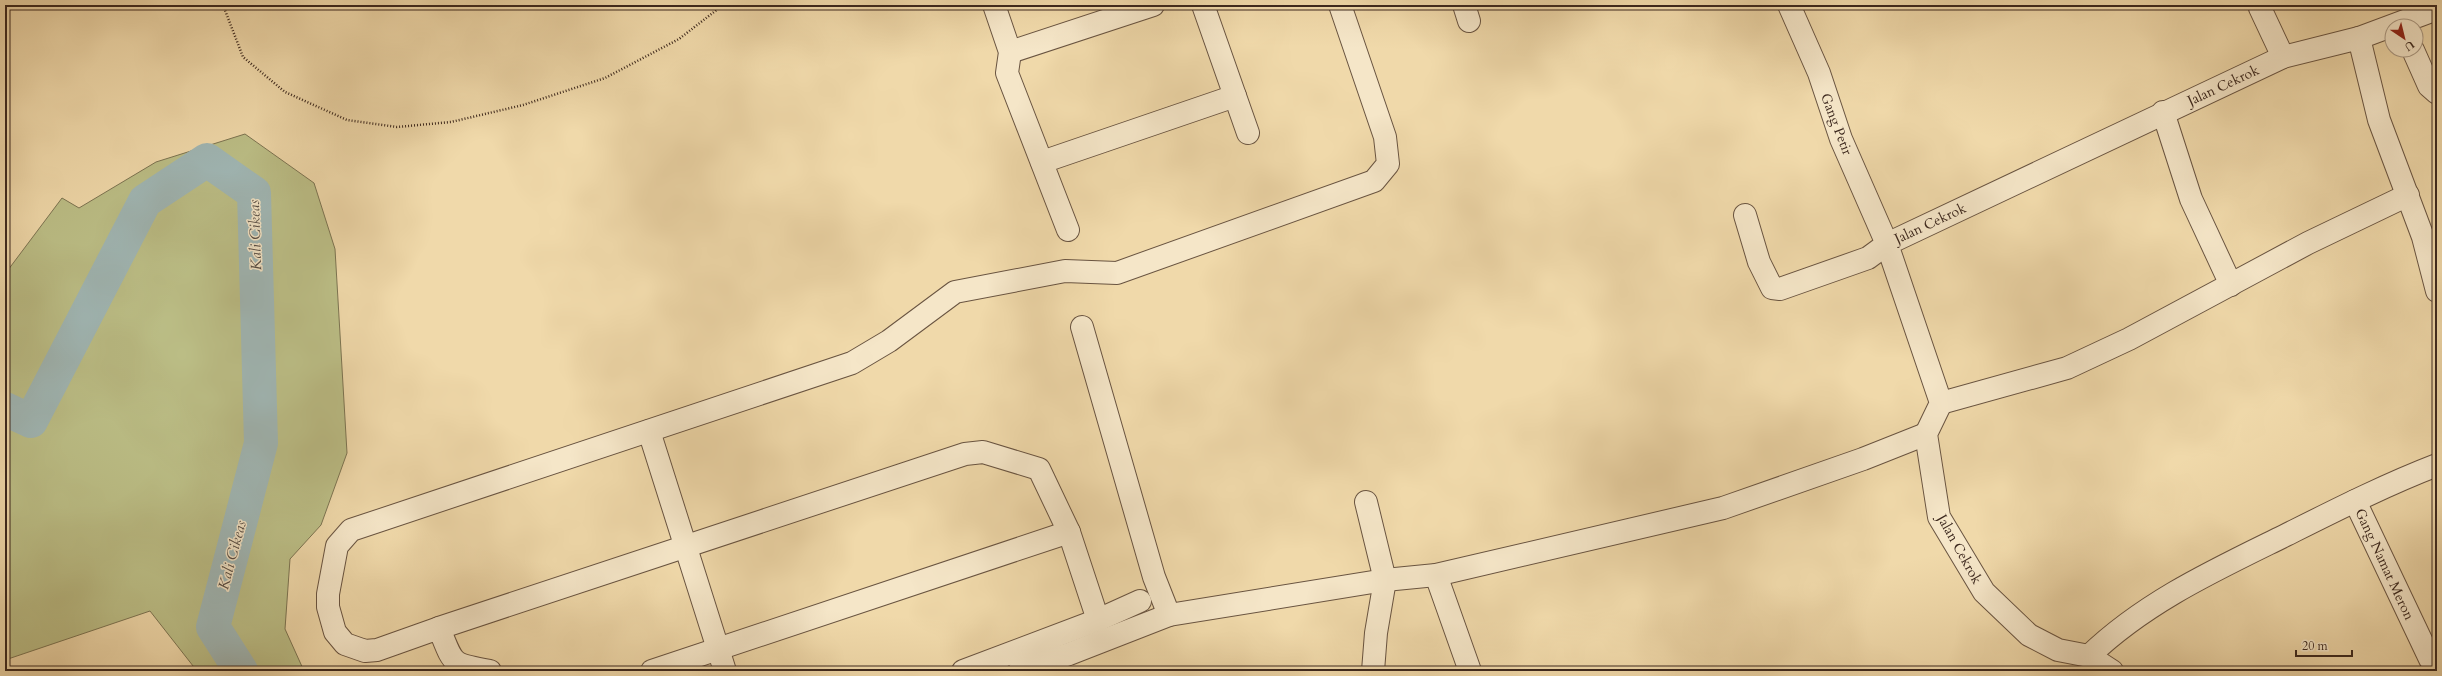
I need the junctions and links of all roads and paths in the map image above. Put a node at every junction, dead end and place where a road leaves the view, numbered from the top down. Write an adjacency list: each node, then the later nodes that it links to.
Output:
1 (223, 5): 2 (path)
2 (723, 5)
3 (994, 5): 13 (street)
4 (1153, 5): 13 (street)
5 (1203, 5): 17 (street)
6 (1340, 5): 30 (street)
7 (1789, 5): 24 (street, Gang Petir)
8 (2260, 8): 14 (street)
9 (2437, 9): 10 (street, Jalan Cekrok)
10 (2416, 18)
11 (2384, 30): 12 (street, Jalan Cekrok)
12 (2359, 38): 14 (street, Jalan Cekrok); 21 (street)
13 (1010, 52): 20 (street)
14 (2282, 57): 18 (street, Jalan Cekrok)
15 (2417, 58): 16 (street)
16 (2437, 93)
17 (1235, 96): 19 (street); 20 (street)
18 (2163, 112): 24 (street, Jalan Cekrok); 26 (street)
19 (1248, 134)
20 (1042, 162): 23 (street)
21 (2408, 195): 25 (street); 26 (street)
22 (1745, 215): 24 (street)
23 (1068, 230)
24 (1886, 244): 29 (street, Jalan Cekrok)
25 (2433, 257): 27 (street)
26 (2231, 285): 29 (street)
27 (2437, 291)
28 (1082, 327): 40 (street)
29 (1940, 403): 31 (street)
30 (649, 431): 36 (street); 42 (street)
31 (1926, 434): 37 (street); 44 (street, Jalan Cekrok)
32 (2437, 465): 33 (street)
33 (2355, 501): 44 (street); 45 (street, Gang Namat Meron)
34 (1366, 502): 38 (street)
35 (1069, 532): 36 (street); 41 (street); 43 (street)
36 (686, 546): 42 (street); 43 (street)
37 (1436, 575): 38 (street); 52 (street)
38 (1384, 580): 40 (street); 51 (street)
39 (1140, 601): 41 (street)
40 (1169, 614): 50 (street)
41 (1098, 620): 49 (street)
42 (439, 628): 46 (street)
43 (718, 649): 47 (street); 48 (street)
44 (2089, 656): 53 (street, Jalan Cekrok)
45 (2437, 669)
46 (490, 671)
47 (652, 671)
48 (726, 671)
49 (963, 671)
50 (1019, 671)
51 (1373, 671)
52 (1470, 671)
53 (2112, 671)

